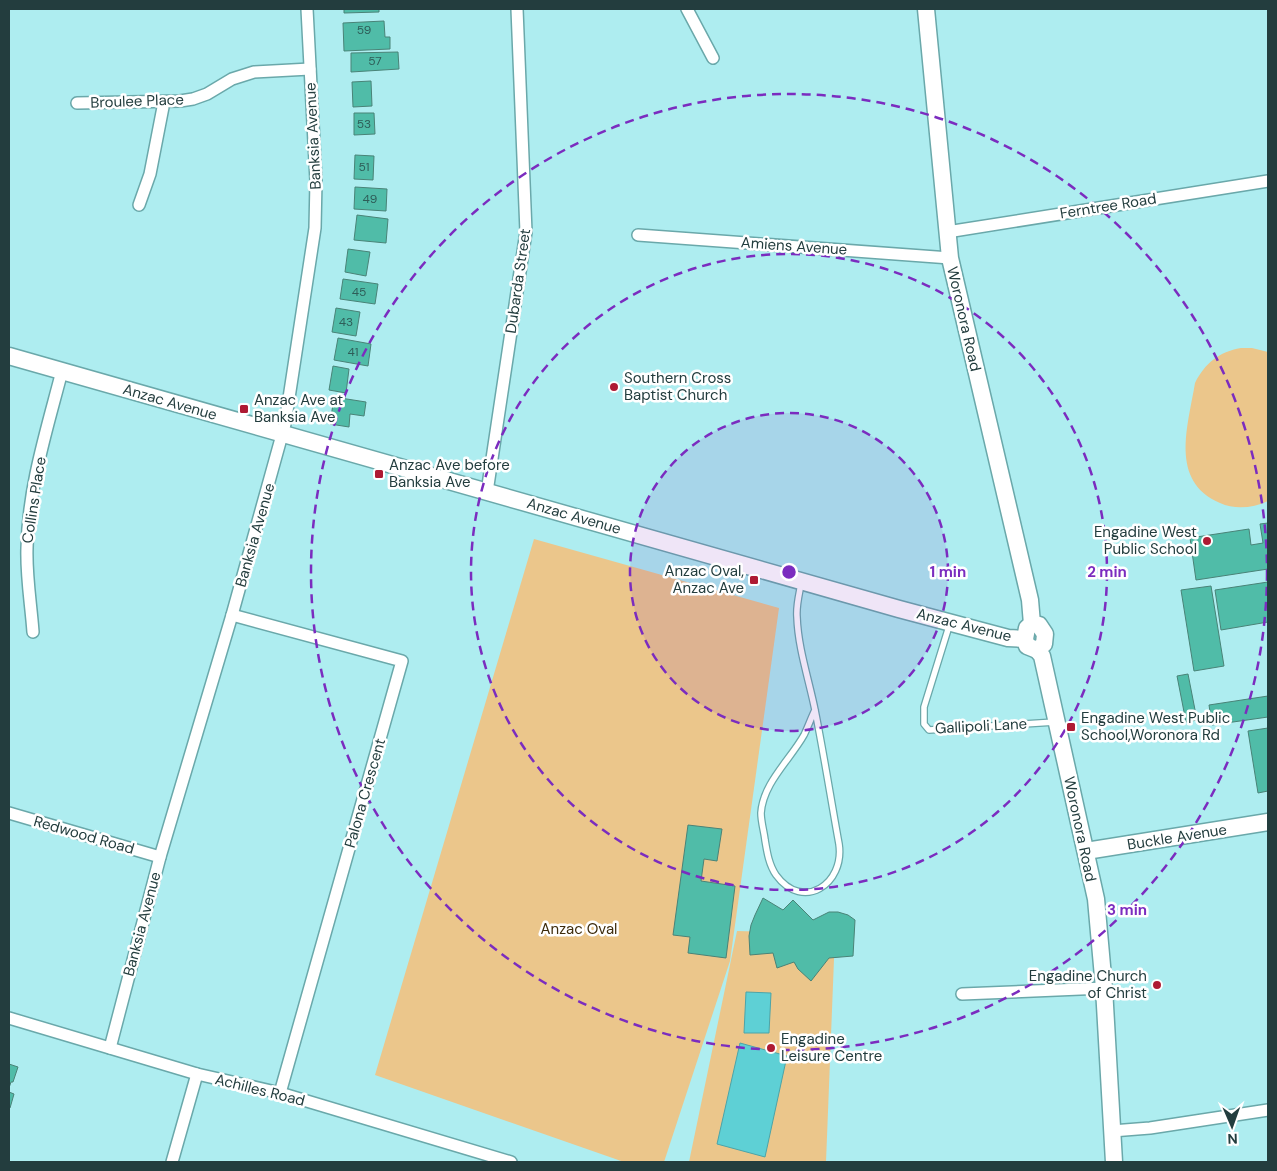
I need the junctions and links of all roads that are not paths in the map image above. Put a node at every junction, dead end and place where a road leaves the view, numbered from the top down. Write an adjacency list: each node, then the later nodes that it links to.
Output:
1 (307, 9): 6 (street, Banksia Avenue)
2 (517, 9): 17 (street, Dubarda Street)
3 (687, 9): 5 (street)
4 (926, 9): 11 (street, Woronora Road)
5 (713, 58)
6 (310, 69): 7 (street, Broulee Place); 16 (street, Banksia Avenue)
7 (164, 102): 8 (street, Broulee Place); 10 (street)
8 (77, 103)
9 (1268, 181): 11 (street, Ferntree Road)
10 (138, 205)
11 (947, 232): 13 (street, Woronora Road)
12 (638, 234): 13 (street, Amiens Avenue)
13 (950, 258): 22 (street, Woronora Road)
14 (9, 356): 15 (street, Anzac Avenue)
15 (62, 371): 16 (street, Anzac Avenue); 21 (street, Collins Place)
16 (283, 433): 17 (street, Anzac Avenue); 19 (street, Banksia Avenue)
17 (486, 492): 18 (street, Anzac Avenue)
18 (802, 582): 20 (street, Anzac Avenue); 23 (lane)
19 (232, 615): 28 (street, Banksia Avenue); 34 (street, Palona Crescent)
20 (950, 622): 22 (street, Anzac Avenue); 24 (lane, Gallipoli Lane)
21 (33, 632)
22 (1031, 645): 24 (street, Woronora Road)
23 (815, 710): 23 (lane)
24 (1057, 722): 27 (street, Woronora Road)
25 (9, 812): 28 (street, Redwood Road)
26 (1268, 822): 27 (street, Buckle Avenue)
27 (1086, 851): 29 (street, Woronora Road)
28 (160, 857): 32 (street, Banksia Avenue)
29 (1104, 988): 30 (street); 36 (street, Woronora Road)
30 (962, 994)
31 (9, 1018): 32 (street, Achilles Road)
32 (110, 1048): 33 (street, Achilles Road)
33 (197, 1074): 34 (street, Achilles Road); 37 (street)
34 (280, 1093): 38 (street, Achilles Road)
35 (1268, 1110): 36 (street)
36 (1112, 1131): 39 (street, Woronora Road)
37 (172, 1162)
38 (511, 1162)
39 (1114, 1162)

